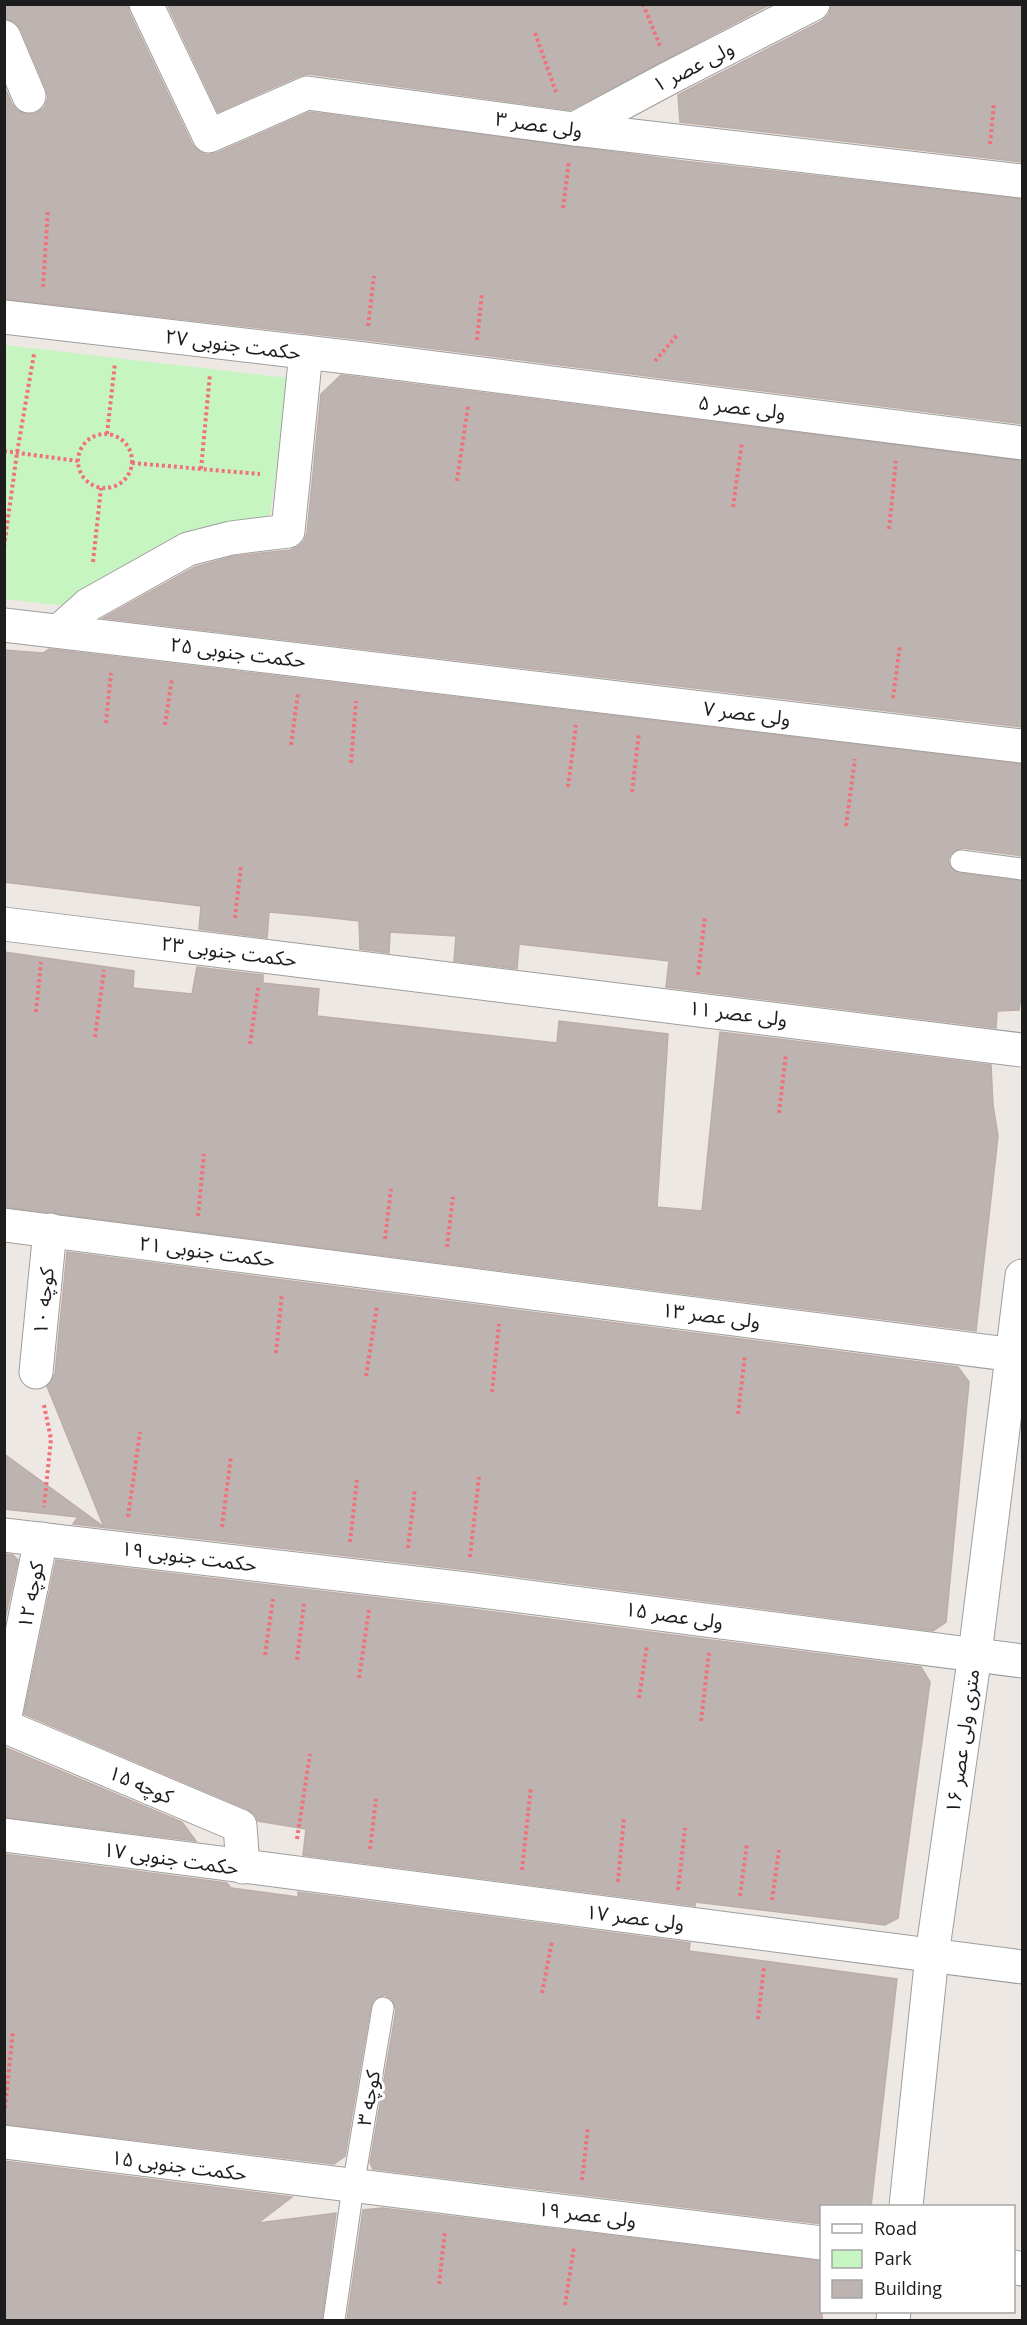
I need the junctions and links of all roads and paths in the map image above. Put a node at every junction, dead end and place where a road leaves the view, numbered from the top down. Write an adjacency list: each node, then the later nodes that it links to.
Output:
1 (146, 4): 8 (street, ولی عصر ۳)
2 (644, 4): 6 (path)
3 (813, 4): 6 (street, ولی عصر ۱)
4 (535, 33): 8 (path)
5 (4, 37): 7 (street)
6 (671, 77): 8 (street, ولی عصر ۱); 9 (street)
7 (29, 96)
8 (571, 129): 9 (street, ولی عصر ۳); 11 (path)
9 (693, 142): 10 (street, ولی عصر ۳)
10 (1023, 181)
11 (563, 208)
12 (48, 210): 16 (path)
13 (374, 276): 20 (path)
14 (482, 293): 21 (path)
15 (4, 317): 16 (street, حکمت جنوبی ۲۷)
16 (40, 321): 17 (street, حکمت جنوبی ۲۷); 27 (path)
17 (119, 330): 18 (street, حکمت جنوبی ۲۷); 24 (path)
18 (213, 341): 19 (street, حکمت جنوبی ۲۷); 30 (path)
19 (306, 352): 20 (street, حکمت جنوبی ۲۷); 31 (street)
20 (364, 359): 21 (street, حکمت جنوبی ۲۷)
21 (467, 372): 22 (street, ولی عصر ۵); 32 (path)
22 (746, 408): 23 (street, ولی عصر ۵); 33 (path)
23 (900, 427): 25 (street, ولی عصر ۵); 34 (path)
24 (107, 434): 28 (path); 29 (path)
25 (1023, 443)
26 (4, 451): 27 (path)
27 (17, 453): 28 (path); 35 (path)
28 (78, 461): 29 (path)
29 (132, 463): 30 (path)
30 (201, 469): 31 (path)
31 (293, 477): 37 (street)
32 (457, 481)
33 (733, 507)
34 (889, 529)
35 (4, 547)
36 (4, 625): 37 (street, حکمت جنوبی ۲۵)
37 (58, 630): 38 (street, حکمت جنوبی ۲۵)
38 (115, 637): 39 (street, حکمت جنوبی ۲۵); 46 (path)
39 (177, 645): 41 (street, حکمت جنوبی ۲۵); 47 (path)
40 (900, 645): 48 (path)
41 (301, 659): 42 (street, حکمت جنوبی ۲۵); 49 (path)
42 (358, 666): 43 (street, حکمت جنوبی ۲۵); 51 (path)
43 (471, 679): 44 (street, ولی عصر ۷)
44 (581, 692): 45 (street, ولی عصر ۷); 52 (path)
45 (643, 700): 48 (street, ولی عصر ۷); 53 (path)
46 (106, 723)
47 (165, 725)
48 (874, 728): 50 (street, ولی عصر ۷); 54 (path)
49 (291, 746)
50 (1023, 746)
51 (351, 763)
52 (568, 787)
53 (632, 792)
54 (846, 826)
55 (961, 861): 57 (lane)
56 (241, 866): 62 (path)
57 (1023, 868)
58 (705, 916): 64 (path)
59 (4, 924): 60 (street, حکمت جنوبی ۲۳)
60 (45, 929): 61 (street, حکمت جنوبی ۲۳); 65 (path)
61 (108, 937): 62 (street, حکمت جنوبی ۲۳); 67 (path)
62 (247, 953): 63 (street, حکمت جنوبی ۲۳); 68 (path)
63 (453, 979): 64 (street, ولی عصر ۱۱)
64 (694, 1008): 66 (street, ولی عصر ۱۱)
65 (36, 1012)
66 (790, 1019): 69 (street, ولی عصر ۱۱); 70 (path)
67 (95, 1037)
68 (250, 1044)
69 (1023, 1050)
70 (779, 1113)
71 (204, 1154): 76 (path)
72 (391, 1189): 78 (path)
73 (453, 1197): 80 (path)
74 (4, 1225): 75 (street, حکمت جنوبی ۲۱)
75 (50, 1230): 76 (street, حکمت جنوبی ۲۱); 85 (street, کوچه ۱۰)
76 (194, 1249): 77 (street, حکمت جنوبی ۲۱)
77 (286, 1261): 78 (street, حکمت جنوبی ۲۱); 83 (path)
78 (395, 1275): 80 (street, ولی عصر ۱۳); 86 (path)
79 (1023, 1276): 84 (street, ۱۶ متری ولی عصر)
80 (442, 1281): 81 (street, ولی عصر ۱۳)
81 (503, 1289): 82 (street, ولی عصر ۱۳); 87 (path)
82 (749, 1319): 84 (street, ولی عصر ۱۳); 88 (path)
83 (276, 1353)
84 (1017, 1355): 104 (street, ۱۶ متری ولی عصر)
85 (36, 1372): 95 (path)
86 (366, 1376)
87 (492, 1392)
88 (738, 1414)
89 (140, 1432): 96 (path)
90 (231, 1456): 97 (path)
91 (479, 1477): 100 (path)
92 (357, 1480): 99 (path)
93 (415, 1490): 99 (path)
94 (4, 1535): 95 (street, حکمت جنوبی ۱۹)
95 (41, 1539): 96 (street, حکمت جنوبی ۱۹); 109 (street, کوچه ۱۲)
96 (124, 1549): 97 (street, حکمت جنوبی ۱۹)
97 (218, 1559): 98 (street, حکمت جنوبی ۱۹)
98 (293, 1568): 99 (street, حکمت جنوبی ۱۹); 103 (path); 105 (path)
99 (375, 1578): 100 (street, ولی عصر ۱۵); 107 (path)
100 (466, 1588): 101 (street, ولی عصر ۱۵)
101 (652, 1612): 102 (street, ولی عصر ۱۵); 108 (path)
102 (713, 1621): 104 (street, ولی عصر ۱۵); 110 (path)
103 (265, 1654)
104 (975, 1654): 106 (street, ولی عصر ۱۵); 129 (street, ۱۶ متری ولی عصر)
105 (297, 1660)
106 (1023, 1661)
107 (359, 1678)
108 (639, 1698)
109 (4, 1721)
110 (701, 1721)
111 (4, 1726): 120 (street, کوچه ۱۵)
112 (310, 1754): 121 (path)
113 (531, 1787): 123 (path)
114 (376, 1799): 122 (path)
115 (624, 1817): 125 (path)
116 (685, 1828): 126 (path)
117 (4, 1835): 120 (street, حکمت جنوبی ۱۷)
118 (747, 1843): 127 (path)
119 (779, 1850): 128 (path)
120 (243, 1867): 121 (street, حکمت جنوبی ۱۷)
121 (292, 1874): 122 (street, حکمت جنوبی ۱۷)
122 (352, 1882): 123 (street, ولی عصر ۱۷)
123 (518, 1903): 124 (street, ولی عصر ۱۷)
124 (558, 1907): 125 (street, ولی عصر ۱۷); 131 (path)
125 (615, 1915): 126 (street, ولی عصر ۱۷)
126 (674, 1922): 127 (street, ولی عصر ۱۷)
127 (736, 1930): 128 (street, ولی عصر ۱۷)
128 (768, 1934): 129 (street, ولی عصر ۱۷); 133 (path)
129 (933, 1955): 130 (street, ولی عصر ۱۷); 140 (street, ۱۶ متری ولی عصر)
130 (1023, 1967)
131 (542, 1993)
132 (383, 2008): 138 (lane, کوچه ۳)
133 (758, 2019)
134 (12, 2031): 135 (path)
135 (4, 2112)
136 (588, 2127): 141 (path)
137 (4, 2142): 138 (street, حکمت جنوبی ۱۵)
138 (353, 2187): 139 (street, ولی عصر ۱۹); 145 (lane, کوچه ۳)
139 (450, 2198): 141 (street, ولی عصر ۱۹); 143 (path)
140 (906, 2205)
141 (579, 2212): 142 (street, ولی عصر ۱۹); 144 (path)
142 (820, 2243)
143 (438, 2284)
144 (565, 2306)
145 (334, 2320)

